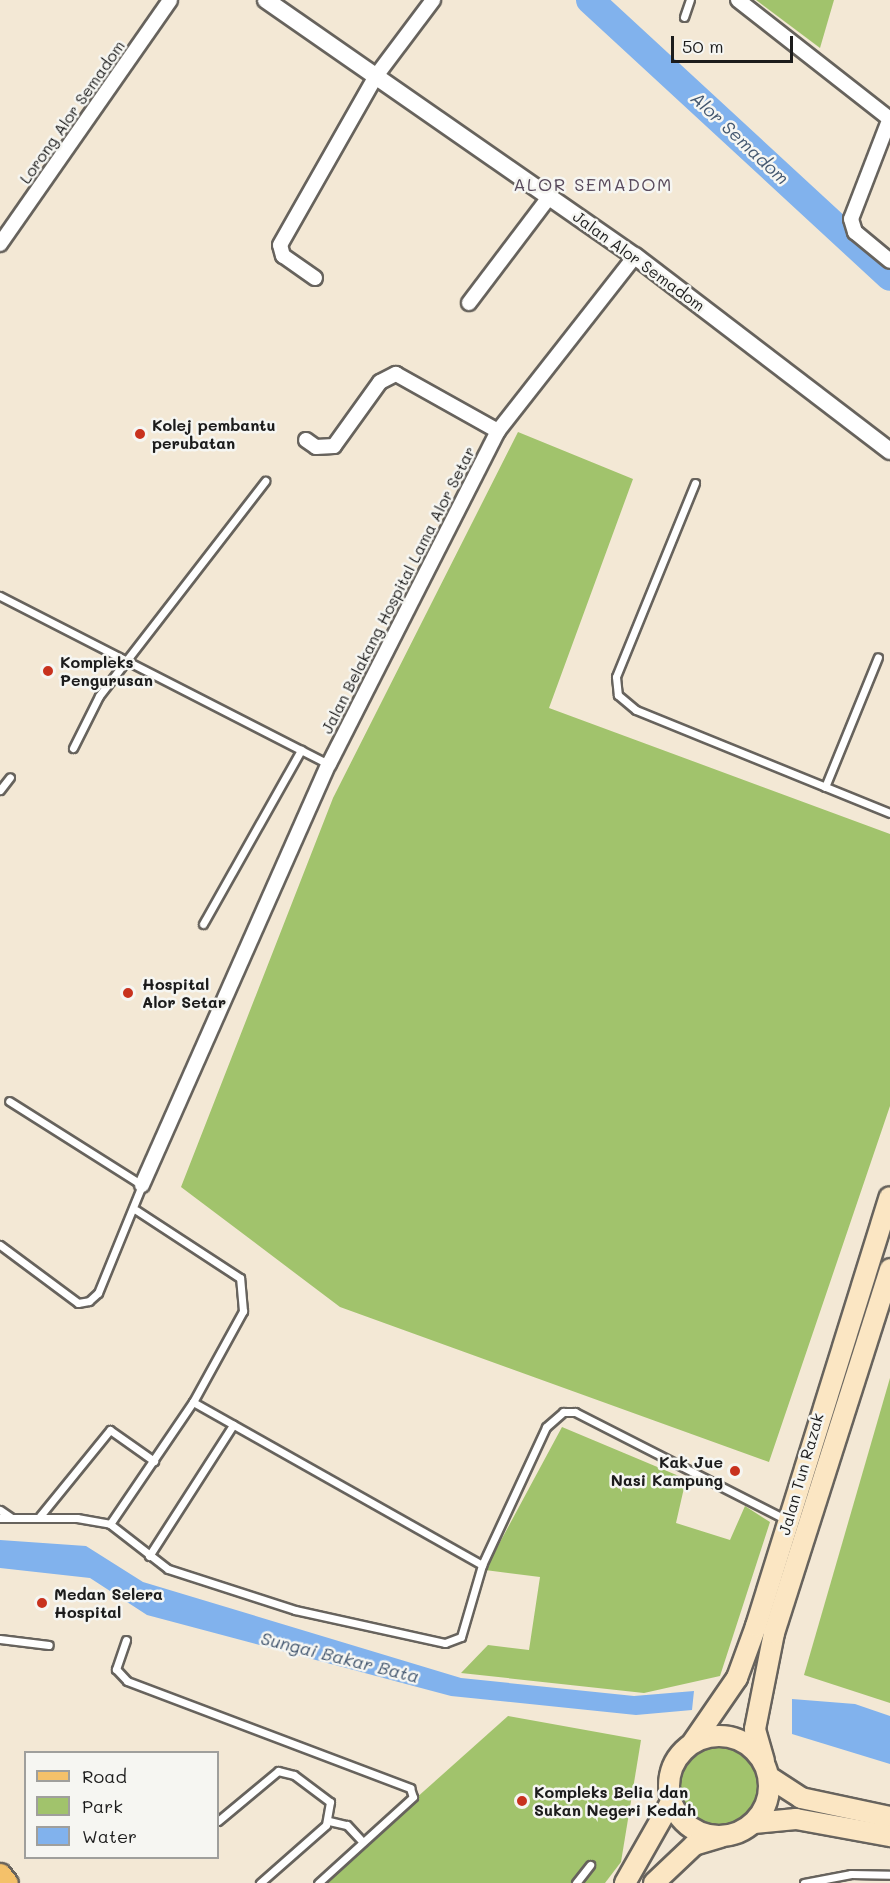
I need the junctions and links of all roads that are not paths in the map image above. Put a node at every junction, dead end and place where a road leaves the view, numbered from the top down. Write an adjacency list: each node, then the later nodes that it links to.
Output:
1 (170, 0): 12 (street, Lorong Alor Semadom)
2 (266, 0): 7 (street, Jalan Alor Semadom)
3 (276, 0): 7 (street, Jalan Alor Semadom)
4 (433, 0): 9 (street)
5 (690, 0): 8 (lane)
6 (738, 0): 10 (street)
7 (292, 17): 9 (street, Jalan Alor Semadom)
8 (684, 17)
9 (376, 76): 11 (street, Jalan Alor Semadom); 15 (street)
10 (890, 118): 14 (street)
11 (550, 196): 13 (street, Jalan Alor Semadom); 16 (street)
12 (0, 244)
13 (635, 256): 17 (street, Jalan Belakang Hospital Lama Alor Setar); 19 (street, Jalan Alor Semadom)
14 (890, 261)
15 (315, 278)
16 (469, 303)
17 (498, 431): 18 (street); 27 (street, Jalan Belakang Hospital Lama Alor Setar)
18 (306, 440)
19 (890, 451)
20 (265, 481): 24 (lane)
21 (695, 483): 29 (lane)
22 (0, 596): 24 (lane)
23 (878, 657): 29 (lane)
24 (127, 663): 25 (lane); 26 (lane)
25 (73, 748)
26 (301, 750): 27 (lane); 32 (lane)
27 (329, 764): 34 (street, Jalan Belakang Hospital Lama Alor Setar)
28 (10, 777): 30 (lane)
29 (825, 786): 31 (lane)
30 (0, 790)
31 (890, 813)
32 (203, 924)
33 (9, 1101): 34 (lane)
34 (142, 1185): 36 (lane)
35 (890, 1197): 46 (main road, Jalan Tun Razak)
36 (136, 1210): 37 (lane); 39 (lane)
37 (0, 1245)
38 (890, 1269): 54 (main road, Jalan Tun Razak)
39 (193, 1402): 40 (lane); 41 (lane)
40 (232, 1425): 48 (lane); 49 (lane)
41 (154, 1461): 43 (lane); 47 (lane)
42 (0, 1510): 45 (lane)
43 (40, 1516): 45 (lane); 47 (lane)
44 (0, 1518): 45 (lane)
45 (12, 1518)
46 (788, 1521): 49 (lane); 53 (main road, Jalan Tun Razak)
47 (110, 1524): 48 (lane)
48 (149, 1556): 49 (lane)
49 (482, 1565)
50 (0, 1639): 52 (lane)
51 (126, 1640): 62 (lane)
52 (49, 1645)
53 (693, 1742): 54 (main road); 55 (main road)
54 (766, 1769): 56 (main road); 59 (main road)
55 (671, 1802): 60 (main road); 70 (main road)
56 (890, 1817)
57 (219, 1820): 58 (lane)
58 (329, 1821): 62 (lane); 67 (lane)
59 (754, 1823): 60 (main road); 61 (main road)
60 (724, 1836): 71 (main road)
61 (890, 1836)
62 (363, 1842): 68 (lane)
63 (590, 1865): 69 (lane)
64 (0, 1874): 66 (main road)
65 (890, 1875): 72 (lane)
66 (8, 1883)
67 (260, 1883)
68 (318, 1883)
69 (576, 1883)
70 (625, 1883)
71 (654, 1883)
72 (804, 1883)

